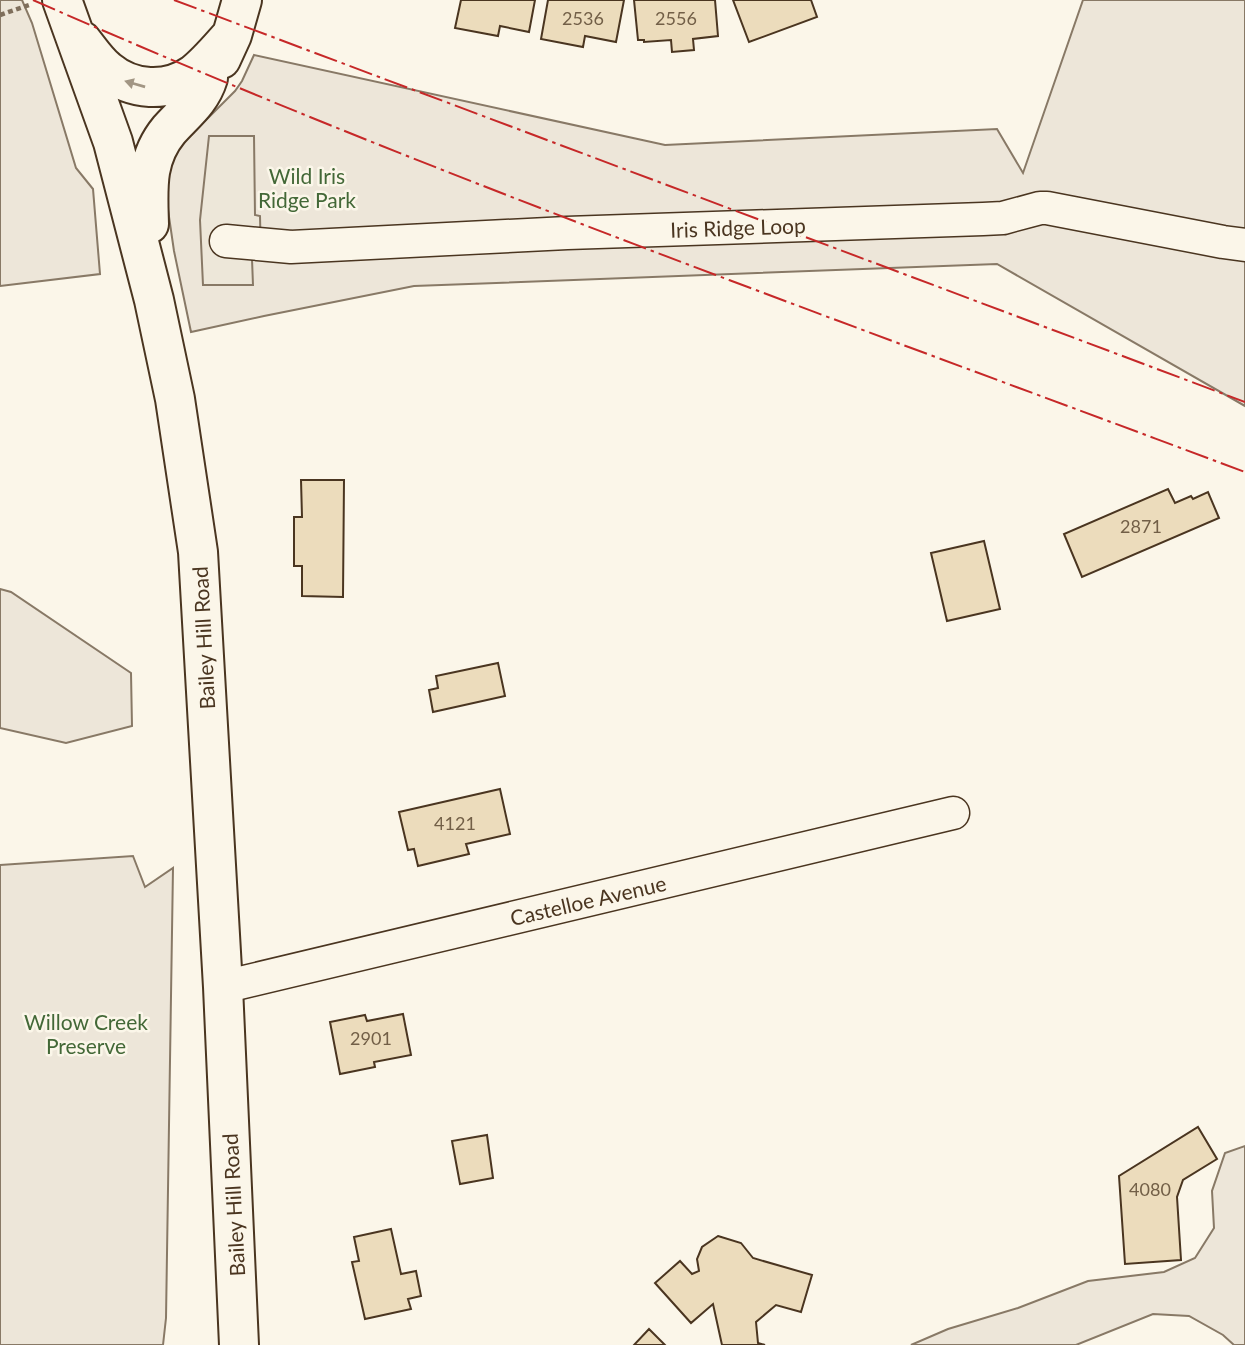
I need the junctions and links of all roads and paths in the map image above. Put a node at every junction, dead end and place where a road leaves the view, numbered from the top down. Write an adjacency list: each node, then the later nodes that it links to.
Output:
1 (57, 11): 2 (path); 3 (main road, one-way to 1); 5 (main road, Bailey Hill Road)
2 (0, 15)
3 (237, 17): 4 (main road)
4 (208, 78): 5 (main road); 8 (main road)
5 (113, 142): 8 (main road, Bailey Hill Road)
6 (226, 241): 7 (street, Iris Ridge Loop)
7 (1245, 245)
8 (154, 300): 10 (main road, Bailey Hill Road)
9 (953, 813): 10 (street, Castelloe Avenue)
10 (223, 987): 11 (main road, Bailey Hill Road)
11 (239, 1345)

